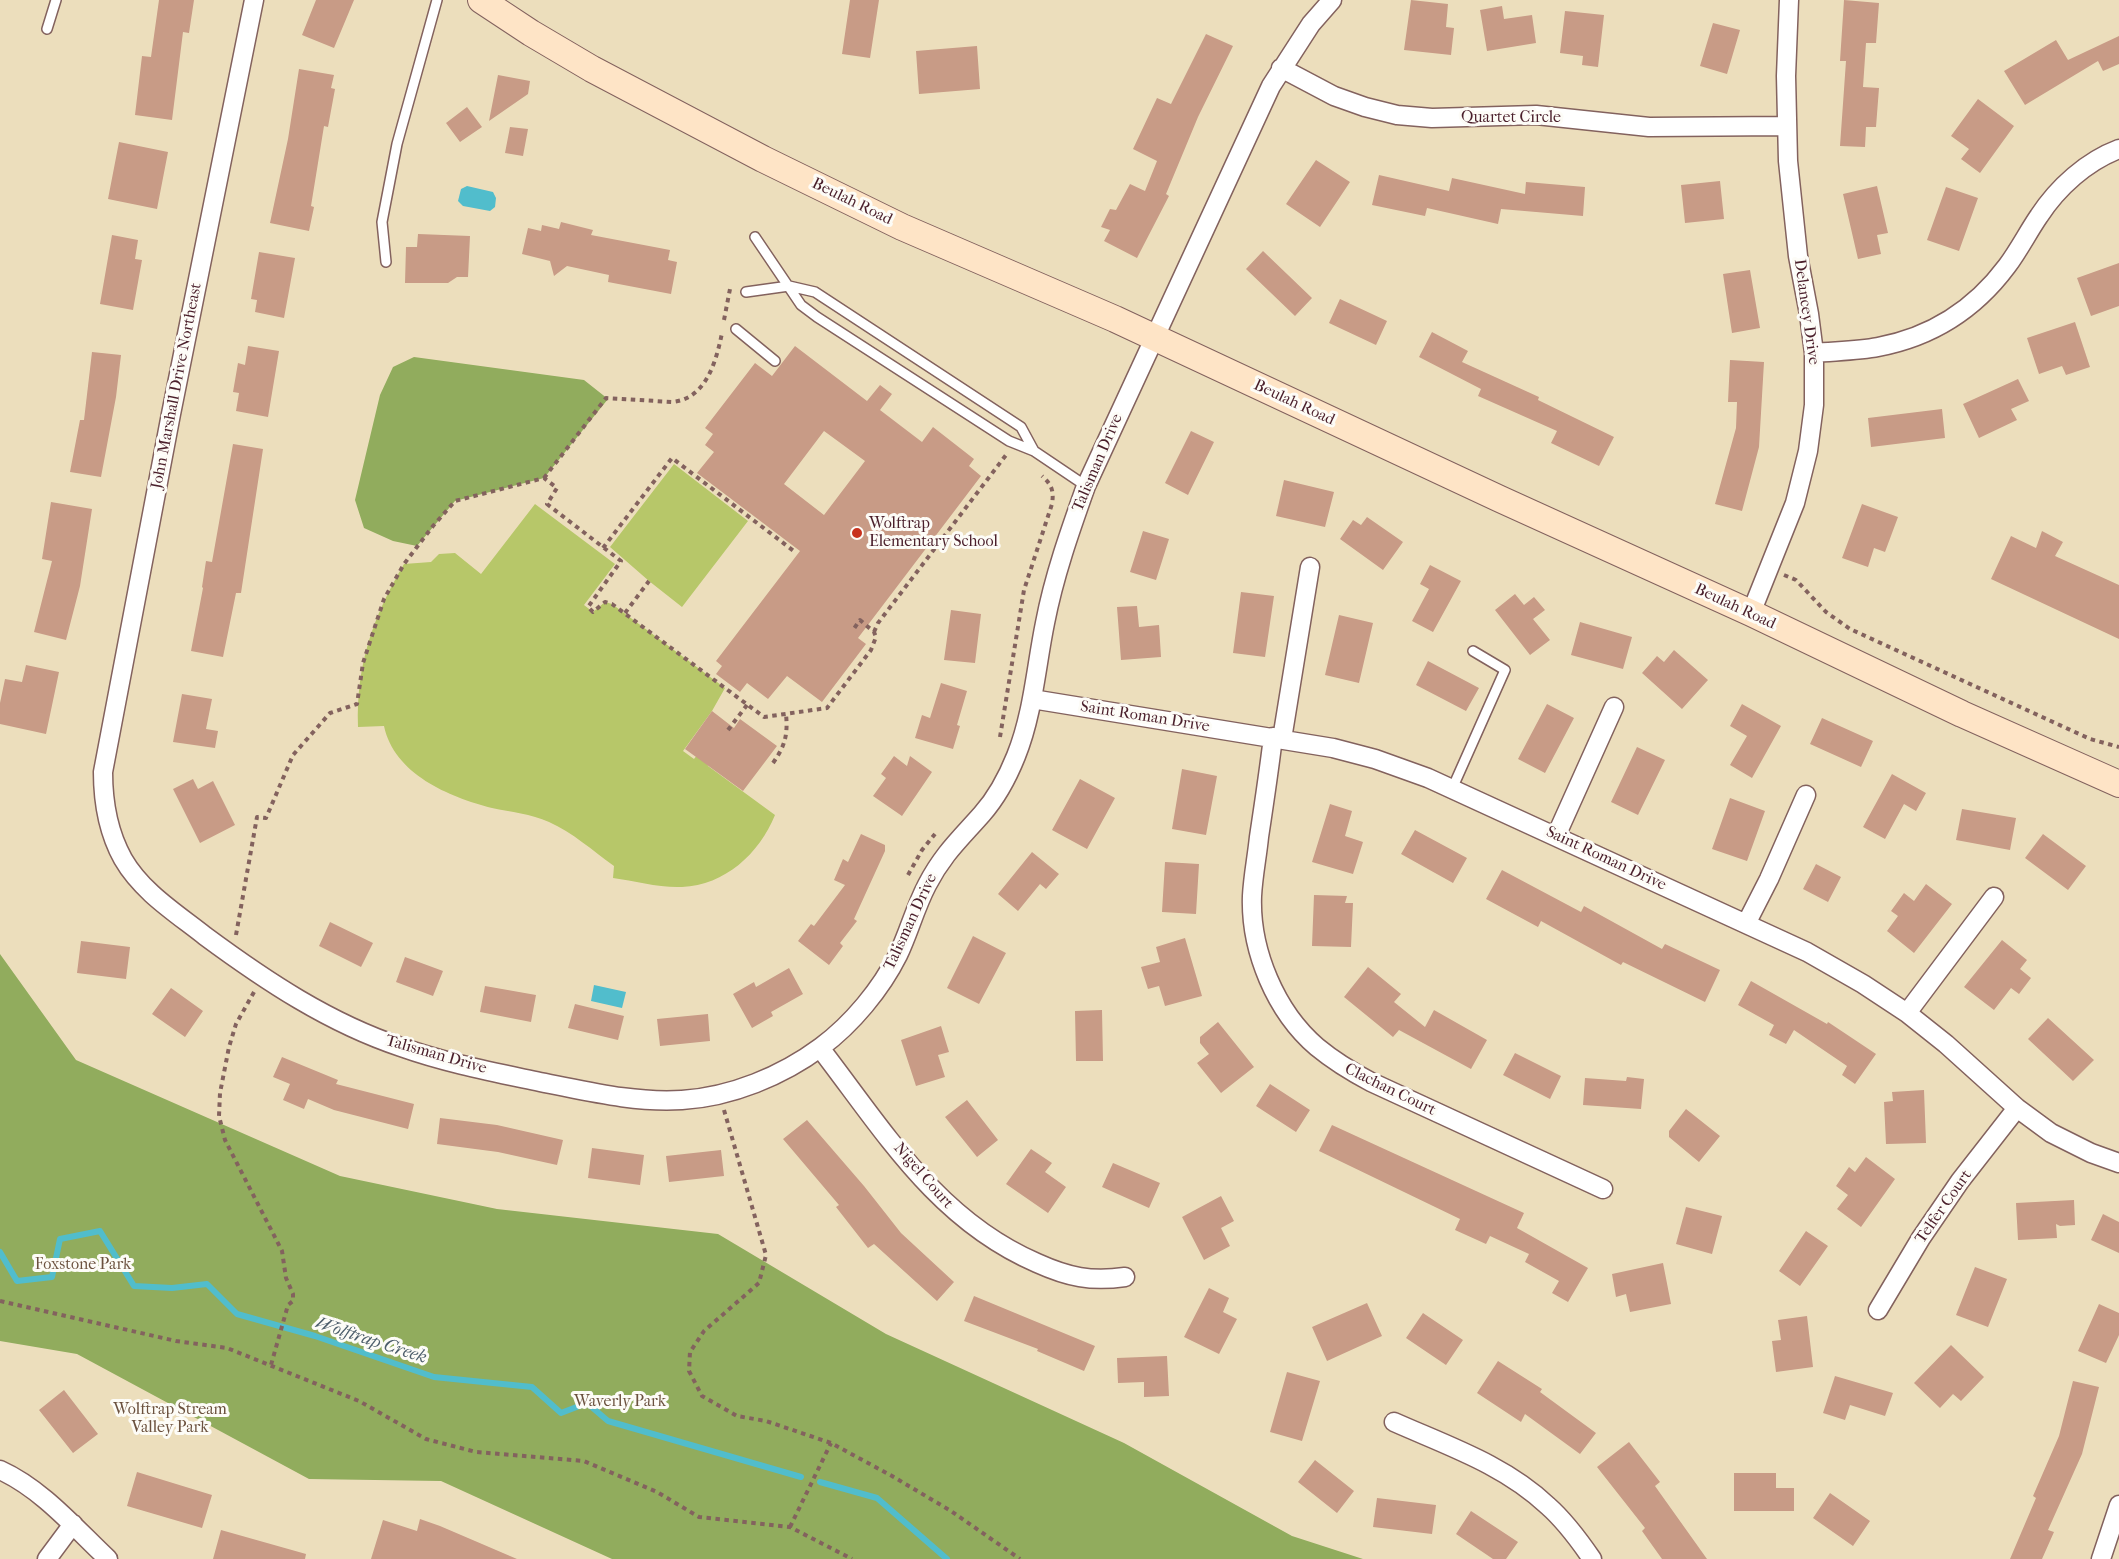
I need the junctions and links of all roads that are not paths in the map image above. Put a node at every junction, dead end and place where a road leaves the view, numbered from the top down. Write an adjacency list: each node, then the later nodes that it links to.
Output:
1 (56, 0): 7 (lane)
2 (254, 0): 27 (street, John Marshall Drive Northeast)
3 (437, 0): 12 (lane)
4 (481, 0): 16 (main road, Beulah Road)
5 (1332, 0): 8 (street, Talisman Drive)
6 (1789, 0): 9 (street, Delancey Drive)
7 (47, 29)
8 (1281, 68): 9 (street, Quartet Circle); 16 (street, Talisman Drive)
9 (1786, 126): 17 (street, Delancey Drive)
10 (2119, 149): 17 (street)
11 (755, 237): 13 (lane)
12 (386, 262)
13 (789, 286): 14 (lane); 19 (lane); 19 (lane)
14 (746, 292)
15 (736, 329): 18 (lane)
16 (1154, 338): 20 (street, Talisman Drive); 22 (main road, Beulah Road)
17 (1814, 353): 22 (street, Delancey Drive)
18 (775, 361)
19 (1034, 451): 20 (lane)
20 (1086, 486): 24 (street, Talisman Drive)
21 (1310, 567): 26 (street, Clachan Court)
22 (1751, 613): 28 (main road, Beulah Road)
23 (1473, 651): 29 (lane)
24 (1032, 699): 26 (street, Saint Roman Drive); 35 (street, Talisman Drive)
25 (1614, 707): 31 (street)
26 (1277, 738): 29 (street, Saint Roman Drive); 38 (street, Clachan Court)
27 (103, 772): 35 (street, Talisman Drive)
28 (2119, 784)
29 (1452, 789): 31 (street, Saint Roman Drive)
30 (1806, 795): 33 (street)
31 (1556, 836): 33 (street, Saint Roman Drive)
32 (1994, 897): 34 (street)
33 (1746, 924): 34 (street, Saint Roman Drive)
34 (1907, 1013): 36 (street, Saint Roman Drive)
35 (820, 1048): 39 (street, Nigel Court)
36 (2017, 1108): 37 (street, Saint Roman Drive); 40 (street, Telfer Court)
37 (2119, 1163)
38 (1603, 1189)
39 (1125, 1277)
40 (1878, 1310)
41 (1394, 1422): 47 (street)
42 (0, 1470): 44 (street)
43 (2119, 1505): 48 (street)
44 (72, 1524): 45 (street); 46 (street)
45 (47, 1559)
46 (108, 1559)
47 (1592, 1559)
48 (2101, 1559)

